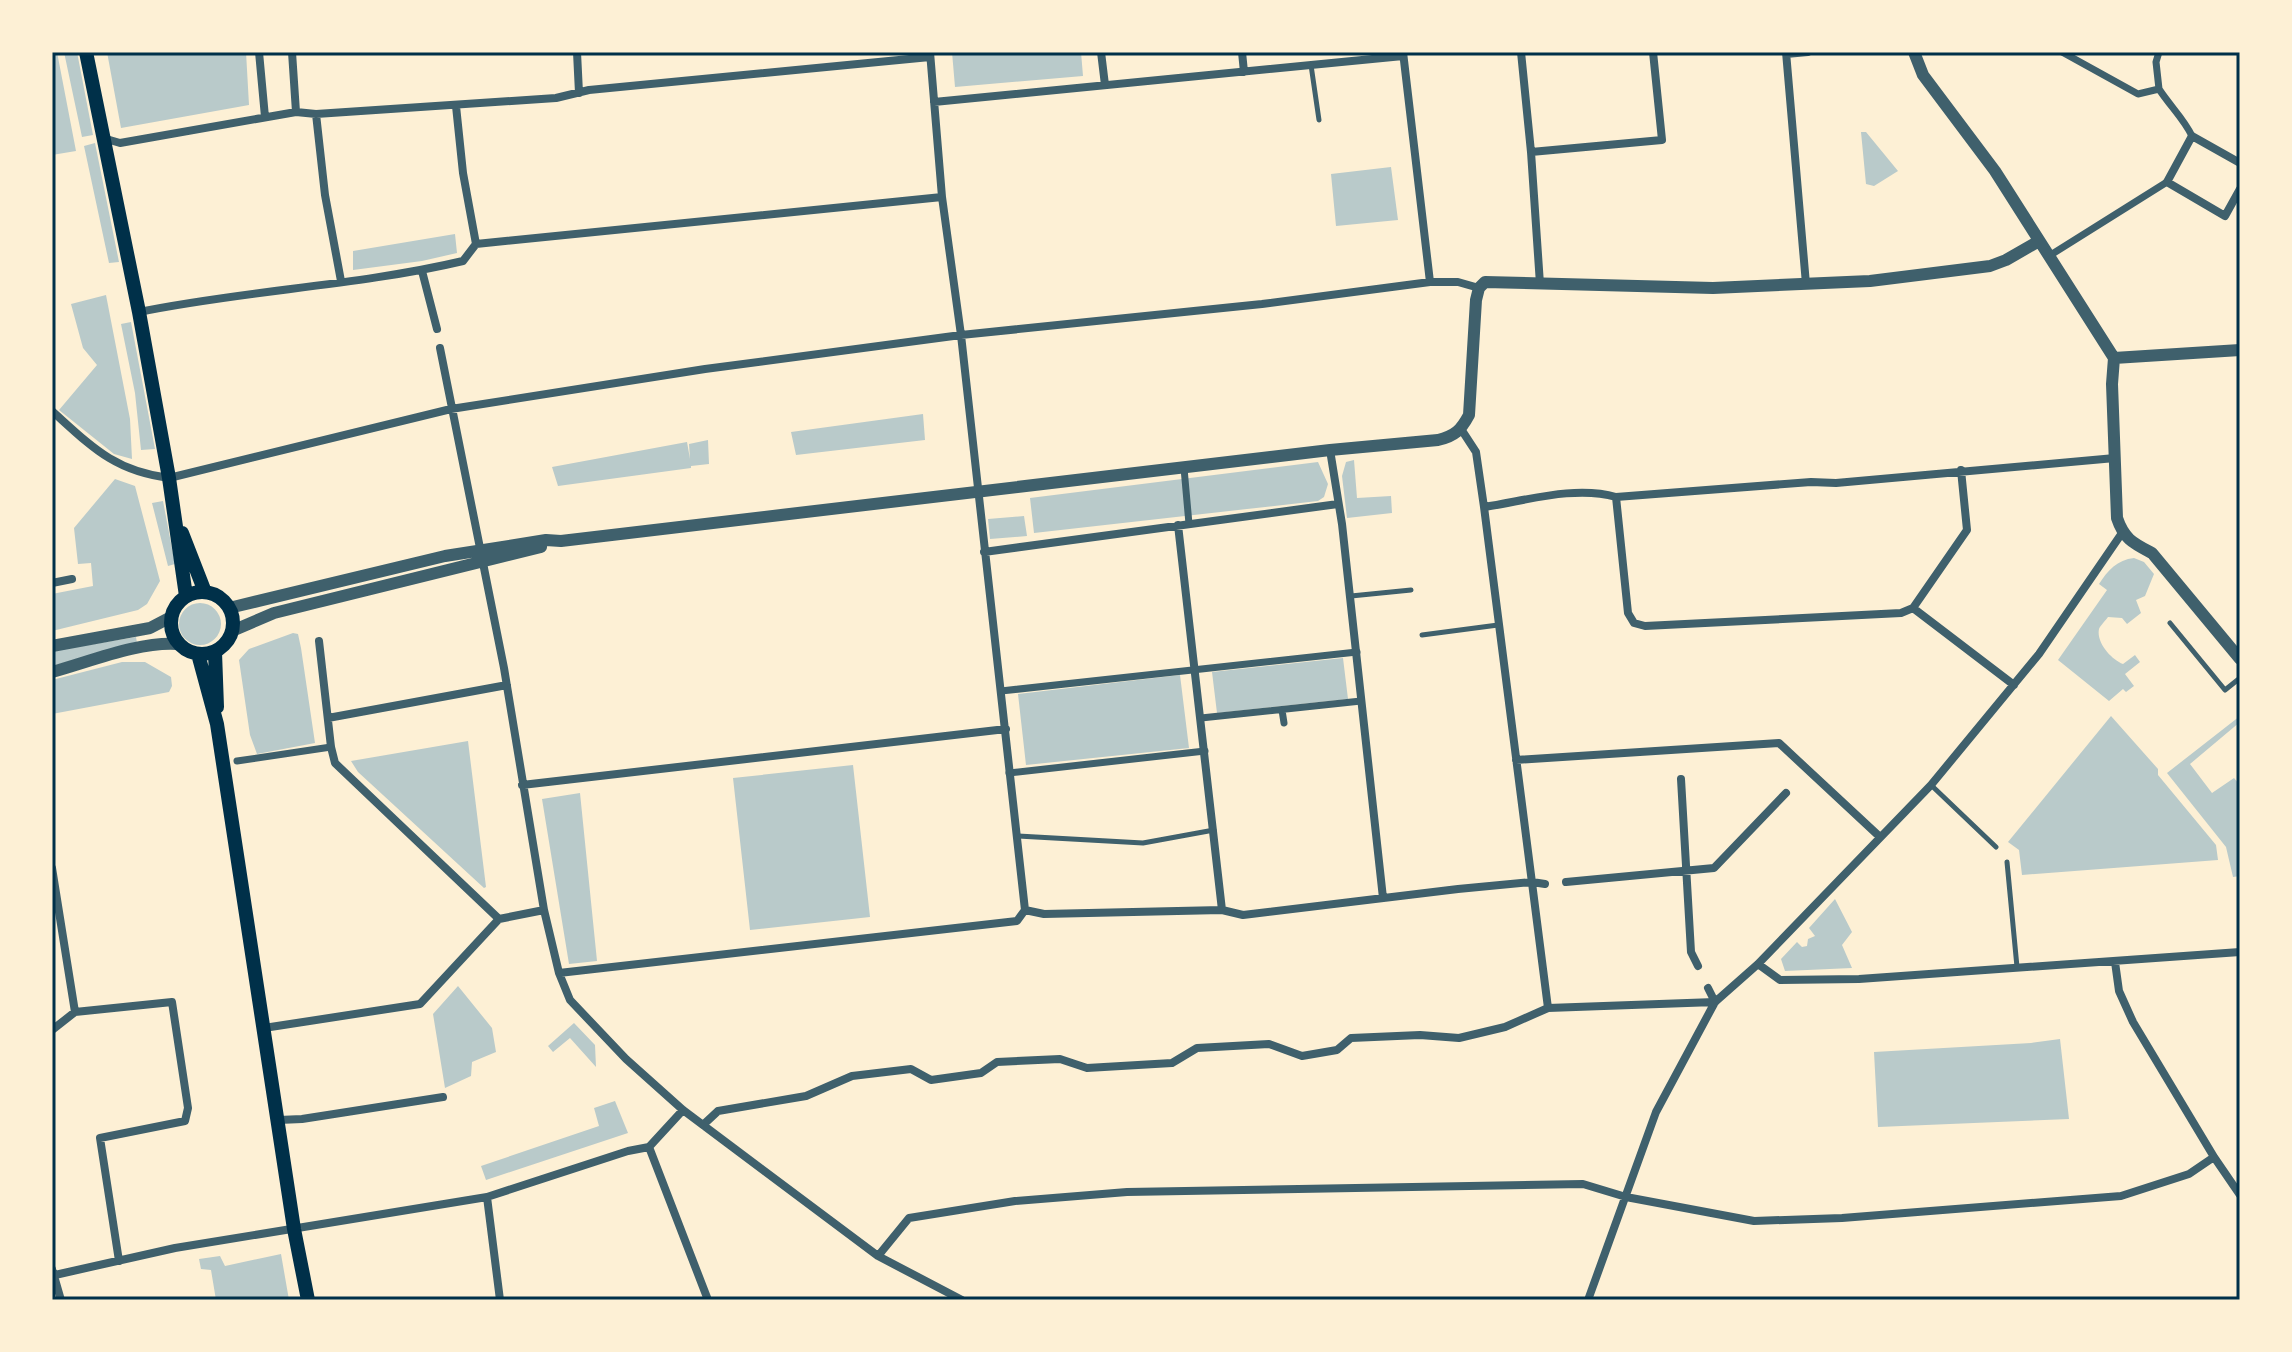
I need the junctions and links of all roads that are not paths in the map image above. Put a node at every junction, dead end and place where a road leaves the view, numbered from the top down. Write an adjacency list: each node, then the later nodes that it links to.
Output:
1 (86, 52): 28 (main road)
2 (259, 52): 25 (street)
3 (292, 52): 23 (street)
4 (577, 52): 20 (street)
5 (1101, 52): 18 (street)
6 (1242, 52): 17 (street)
7 (1521, 52): 29 (street)
8 (1653, 52): 29 (street)
9 (1808, 52): 13 (street)
10 (1914, 52): 34 (street)
11 (2062, 52): 19 (street)
12 (2159, 52): 19 (street)
13 (1786, 53): 41 (street)
14 (930, 54): 20 (street); 21 (street)
15 (1403, 54): 16 (street); 39 (street)
16 (1311, 65): 17 (street); 26 (lane)
17 (1244, 72): 18 (street)
18 (1105, 85): 21 (street)
19 (2159, 89): 27 (street)
20 (579, 93): 22 (street)
21 (934, 102): 33 (street)
22 (456, 106): 24 (street); 35 (street)
23 (296, 112): 24 (street); 25 (street)
24 (316, 114): 38 (street)
25 (265, 117): 28 (street)
26 (1319, 120)
27 (2192, 136): 30 (street); 31 (street)
28 (102, 138): 43 (main road)
29 (1531, 152): 40 (street)
30 (2240, 163)
31 (2167, 182): 32 (street); 36 (street)
32 (2240, 191)
33 (942, 197): 35 (street); 45 (street)
34 (2039, 241): 36 (street); 41 (street)
35 (476, 244): 37 (street)
36 (2049, 256): 48 (street)
37 (422, 271): 38 (street); 44 (street)
38 (341, 281): 43 (street)
39 (1430, 282): 42 (street); 45 (street)
40 (1540, 284): 41 (street); 42 (street)
41 (1806, 284)
42 (1479, 288): 51 (street)
43 (139, 312): 56 (main road)
44 (437, 329)
45 (961, 335): 49 (street); 57 (street)
46 (440, 348): 49 (street)
47 (2240, 350): 48 (street)
48 (2114, 358): 53 (street)
49 (451, 409): 56 (street); 66 (street)
50 (52, 411): 56 (street)
51 (1461, 429): 52 (street); 60 (street)
52 (1330, 450): 54 (street); 59 (street)
53 (2115, 458): 55 (street); 64 (street)
54 (1184, 468): 57 (street); 62 (street)
55 (1961, 470): 58 (street); 74 (street)
56 (169, 478): 61 (main road)
57 (978, 492): 65 (street); 66 (street)
58 (1616, 497): 60 (street); 74 (street)
59 (1338, 504): 62 (street); 72 (street)
60 (1484, 507): 77 (street)
61 (174, 517): 70 (main road); 71 (main road)
62 (1189, 524): 63 (street)
63 (1178, 525): 65 (street); 87 (street)
64 (2122, 533): 86 (street); 91 (street)
65 (984, 552): 92 (street)
66 (480, 553): 73 (street); 78 (street); 90 (street)
67 (72, 579): 68 (street)
68 (52, 583)
69 (1411, 590): 72 (lane)
70 (205, 592): 71 (main road); 73 (main road)
71 (186, 596): 75 (main road)
72 (1350, 597): 84 (street)
73 (229, 608): 78 (main road)
74 (1913, 608): 91 (street)
75 (171, 617): 81 (main road); 82 (street)
76 (2170, 623): 89 (lane)
77 (1499, 624): 79 (lane); 102 (street)
78 (232, 631): 83 (main road)
79 (1422, 635)
80 (319, 641): 95 (street)
81 (178, 644): 85 (main road); 88 (street)
82 (52, 646)
83 (215, 652): 85 (main road); 98 (main road)
84 (1357, 652): 87 (street); 93 (street)
85 (198, 654): 98 (main road)
86 (2240, 659)
87 (1195, 669): 92 (street); 96 (street)
88 (52, 672)
89 (2240, 678)
90 (507, 685): 95 (street); 108 (street)
91 (2014, 685): 109 (street)
92 (1001, 691): 99 (street)
93 (1361, 701): 94 (street); 121 (street)
94 (1282, 710): 96 (street); 97 (street)
95 (328, 718): 100 (street)
96 (1201, 718): 101 (street)
97 (1284, 723)
98 (217, 724): 136 (main road)
99 (1006, 729): 105 (street); 108 (street)
100 (331, 747): 103 (street); 125 (street)
101 (1205, 751): 105 (street); 111 (street)
102 (1516, 760): 104 (street); 118 (street)
103 (237, 761)
104 (1809, 770): 106 (street); 113 (street)
105 (1009, 773): 112 (street)
106 (1800, 778)
107 (1681, 779): 117 (street)
108 (522, 785): 122 (street)
109 (1931, 785): 113 (street); 114 (lane)
110 (1786, 793): 117 (street)
111 (1214, 830): 112 (lane); 124 (street)
112 (1017, 836): 123 (street)
113 (1880, 837): 128 (street)
114 (1996, 847)
115 (2007, 862): 130 (lane)
116 (52, 868): 135 (street)
117 (1685, 869): 119 (street); 129 (street)
118 (1532, 882): 120 (street); 121 (street); 134 (street)
119 (1566, 882)
120 (1545, 884)
121 (1383, 898): 124 (street)
122 (544, 910): 125 (street); 131 (street)
123 (1025, 910): 124 (street); 131 (street)
124 (1222, 910)
125 (499, 919): 136 (street)
126 (2240, 952): 127 (street)
127 (2115, 962): 130 (street); 143 (street)
128 (1758, 964): 130 (street); 133 (street)
129 (1698, 966)
130 (2017, 967)
131 (559, 973): 139 (street)
132 (1708, 988): 133 (street)
133 (1715, 1002): 134 (street); 146 (street)
134 (1548, 1008): 141 (street)
135 (75, 1012): 137 (street); 149 (street)
136 (264, 1028): 140 (main road)
137 (52, 1030)
138 (443, 1097): 140 (street)
139 (683, 1110): 141 (street); 142 (street)
140 (279, 1120): 147 (main road)
141 (703, 1125): 148 (street)
142 (649, 1147): 145 (street); 154 (street)
143 (2214, 1157): 144 (street); 146 (street)
144 (2240, 1195)
145 (487, 1197): 147 (street); 153 (street)
146 (1626, 1197): 148 (street); 156 (street)
147 (294, 1229): 149 (street); 152 (main road)
148 (878, 1256): 155 (street)
149 (119, 1261): 150 (street)
150 (53, 1272): 151 (street)
151 (57, 1295)
152 (308, 1300)
153 (500, 1300)
154 (708, 1300)
155 (962, 1300)
156 (1588, 1300)

